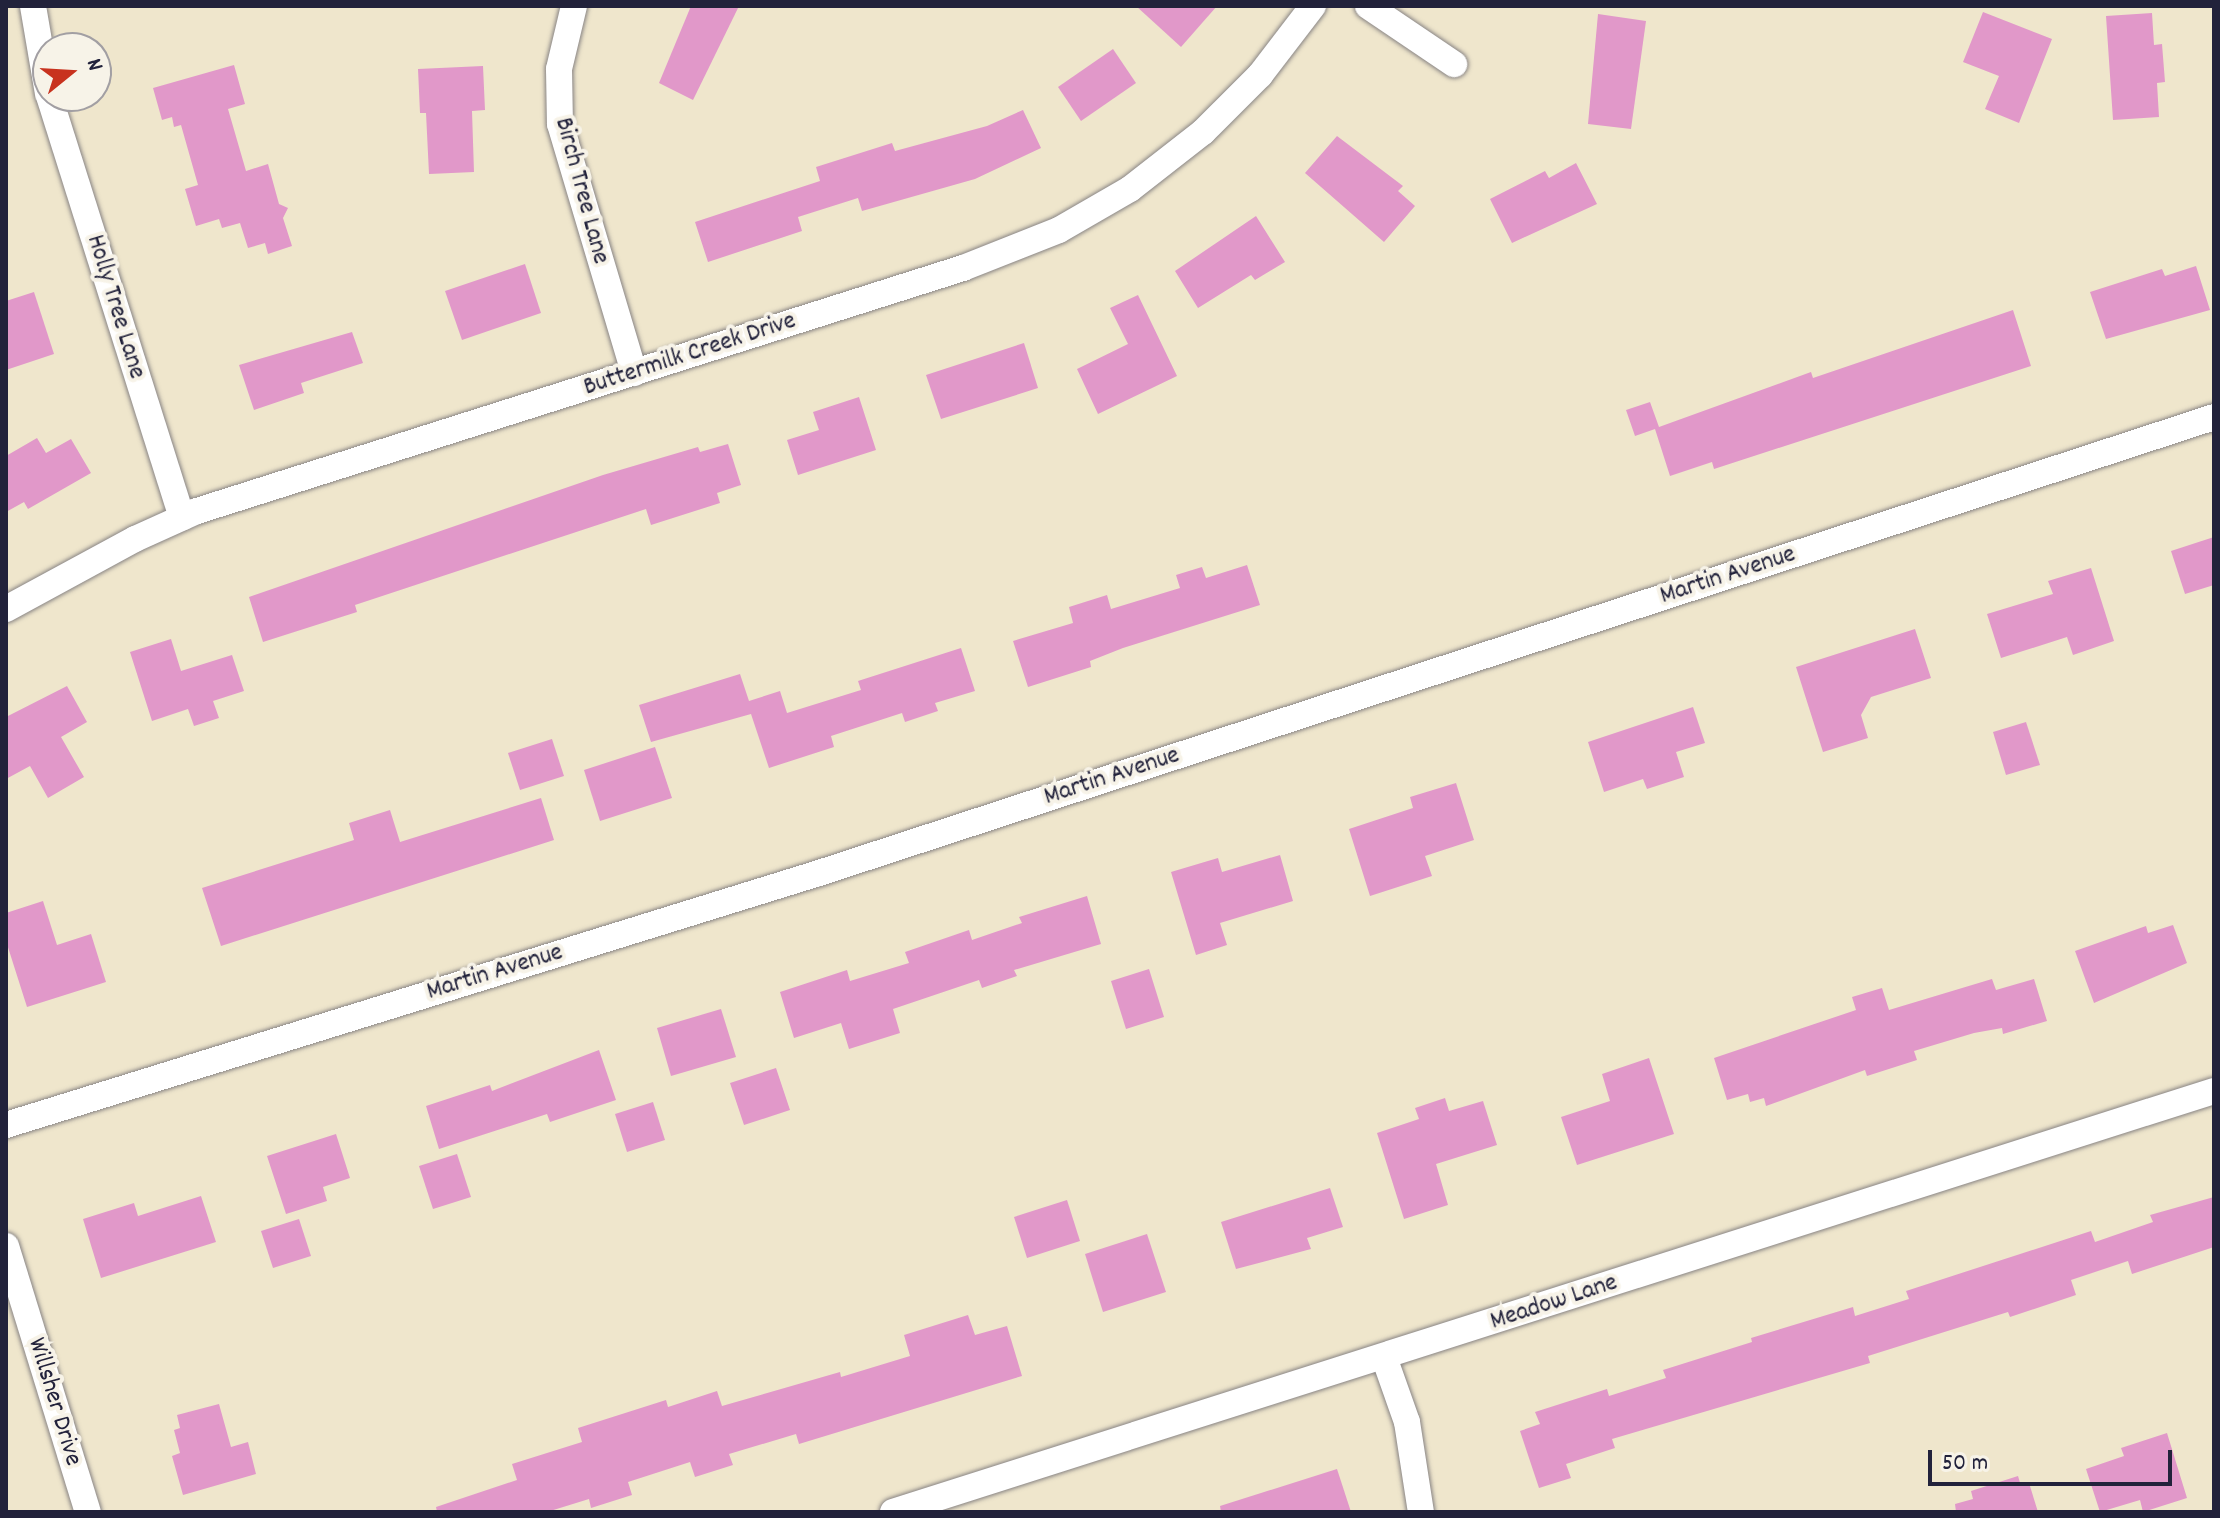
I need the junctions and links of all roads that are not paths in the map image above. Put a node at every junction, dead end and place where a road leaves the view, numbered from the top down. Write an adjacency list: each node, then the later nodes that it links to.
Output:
1 (33, 6): 5 (street, Holly Tree Lane)
2 (574, 6): 8 (street, Birch Tree Lane)
3 (1313, 6): 8 (street, Buttermilk Creek Drive)
4 (1368, 6): 6 (street)
5 (37, 32)
6 (1454, 64)
7 (53, 112): 10 (street, Holly Tree Lane)
8 (634, 373): 10 (street, Buttermilk Creek Drive)
9 (2214, 417): 13 (street, Martin Avenue)
10 (182, 517): 11 (street, Buttermilk Creek Drive)
11 (6, 609)
12 (2214, 1091): 15 (street, Meadow Lane)
13 (6, 1125)
14 (6, 1246): 16 (street, Willsher Drive)
15 (1384, 1357): 17 (street, Meadow Lane); 18 (street)
16 (88, 1512)
17 (893, 1512)
18 (1421, 1512)

